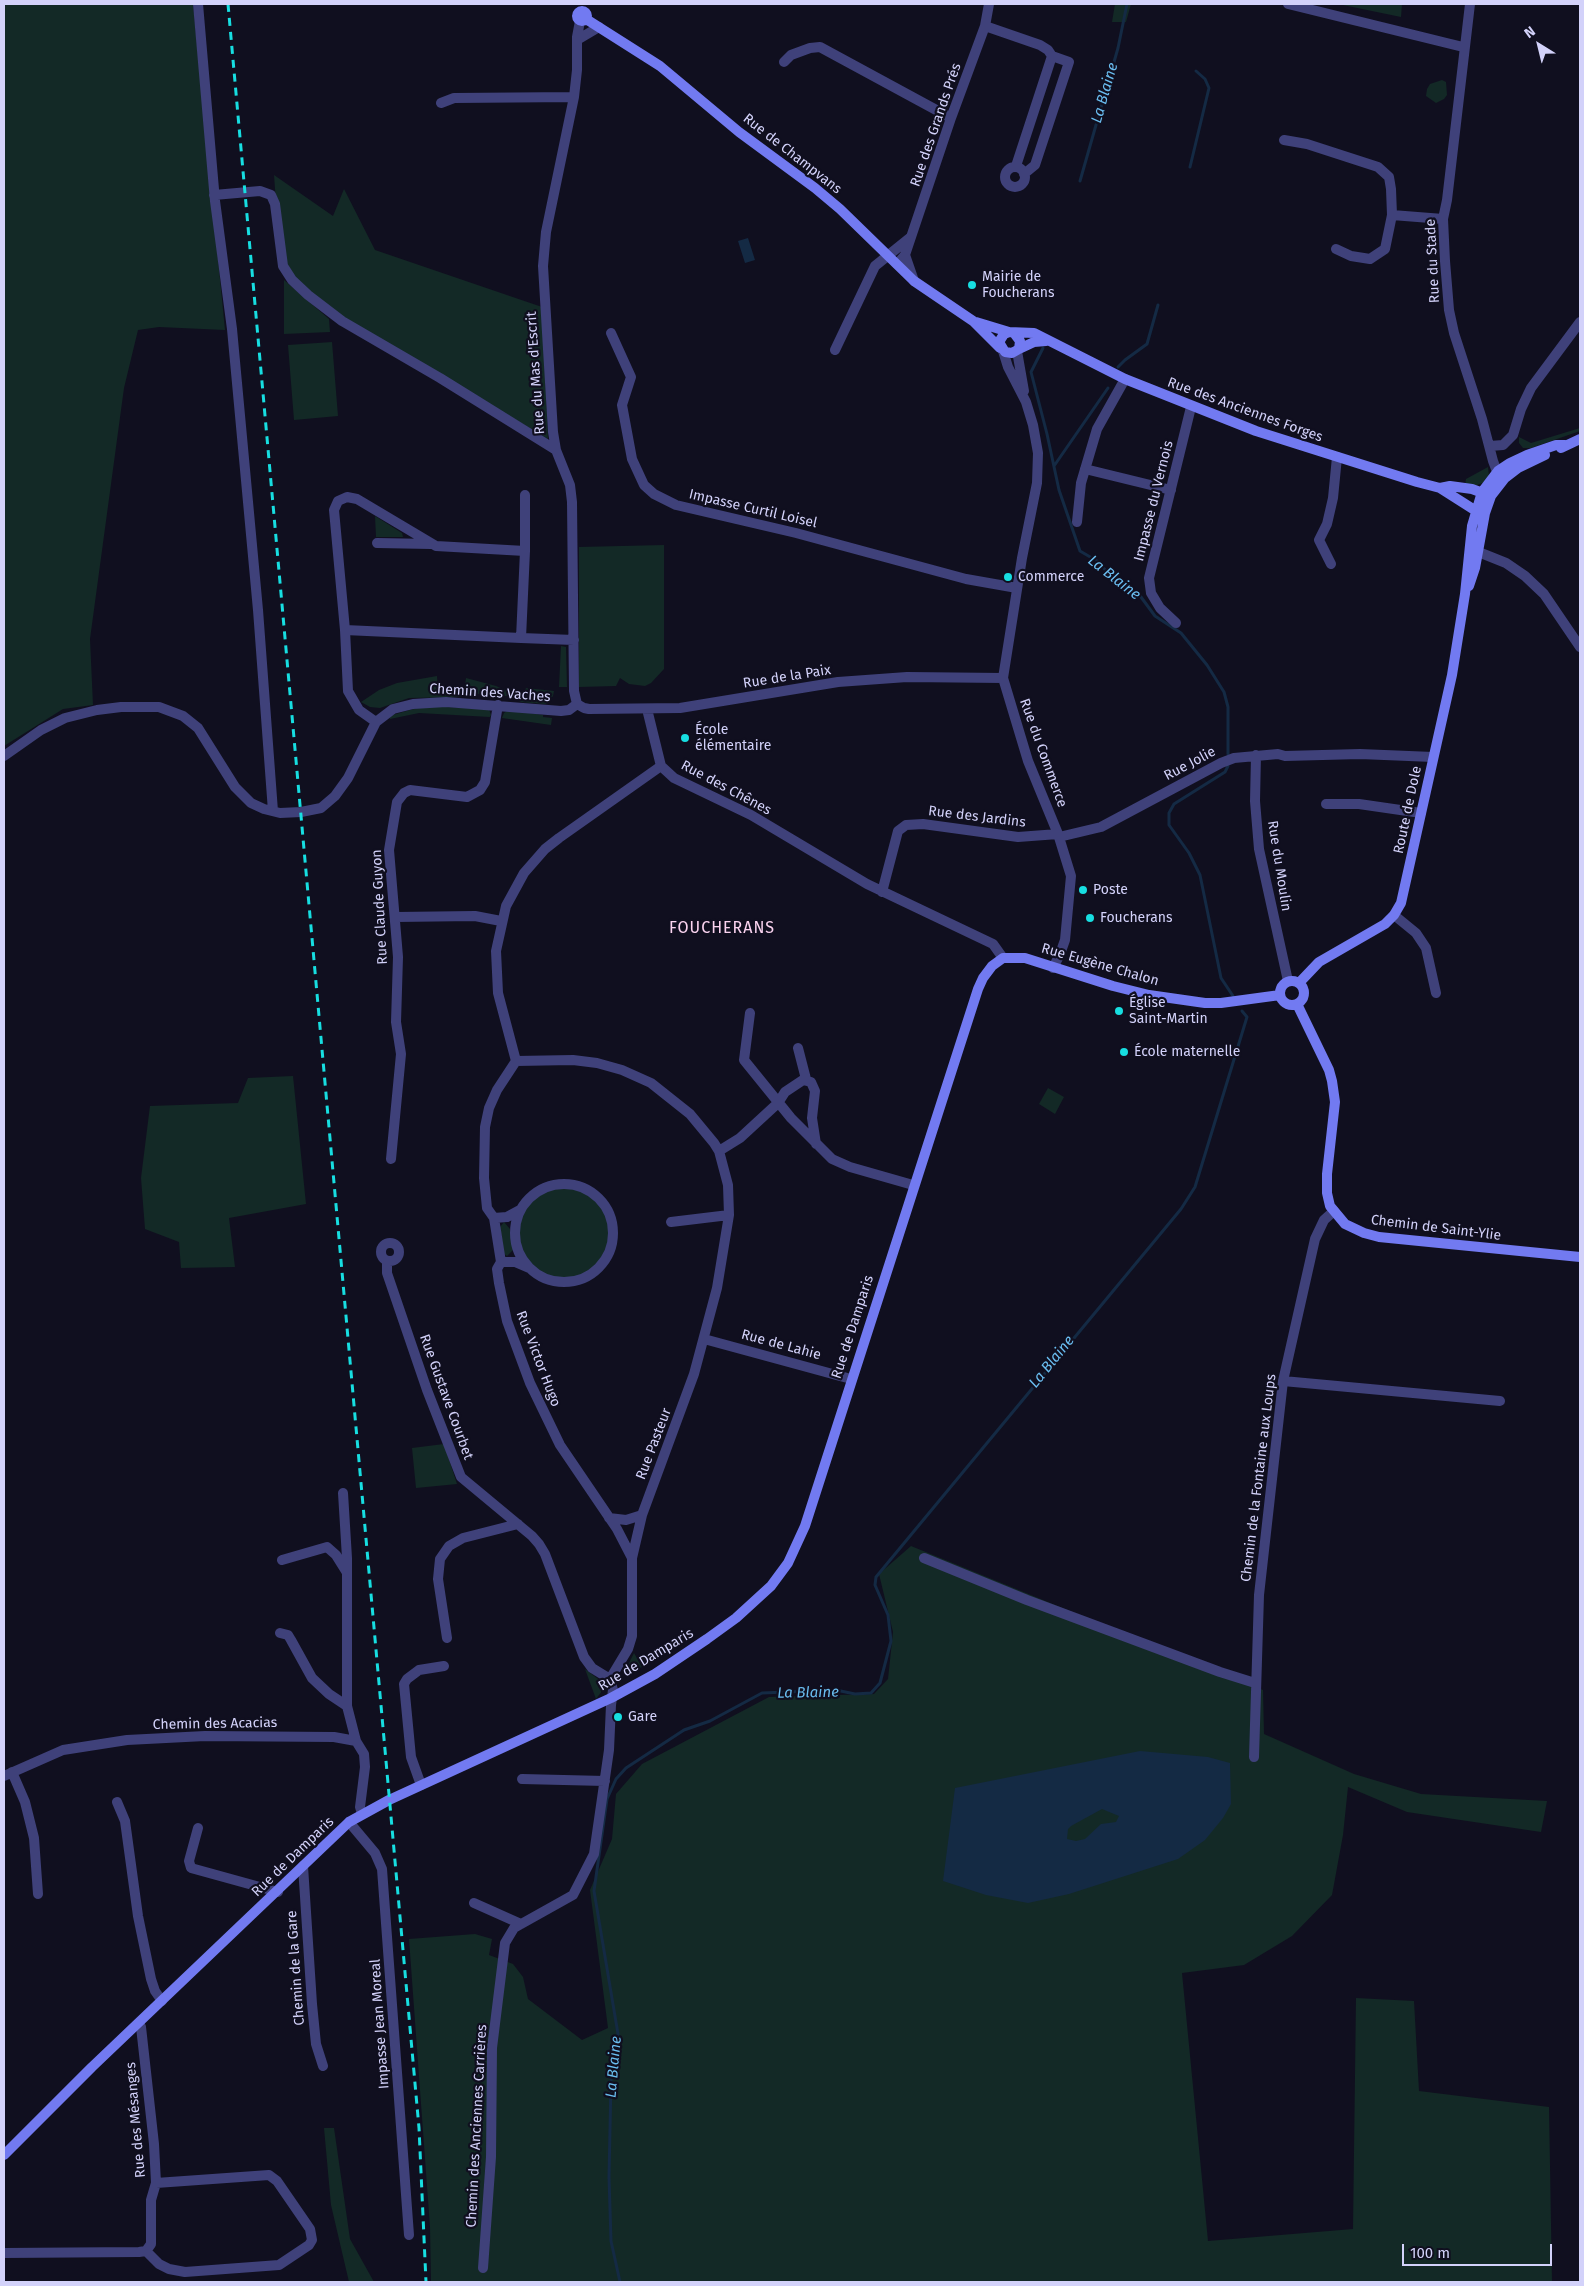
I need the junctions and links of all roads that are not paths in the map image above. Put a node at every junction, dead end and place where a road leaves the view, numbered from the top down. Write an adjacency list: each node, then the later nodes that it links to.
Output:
1 (198, 4): 16 (street)
2 (990, 4): 6 (street, Rue des Grands Prés)
3 (1288, 4): 9 (street)
4 (1470, 4): 9 (street, Rue du Stade)
5 (581, 11): 7 (main road, Rue de Champvans); 8 (street, Rue du Mas d'Escrit)
6 (985, 26): 10 (street); 14 (street, Rue des Grands Prés)
7 (599, 27): 8 (street); 21 (main road, Rue de Champvans)
8 (577, 40): 12 (street, Rue du Mas d'Escrit)
9 (1463, 47): 18 (street, Rue du Stade)
10 (1052, 56): 10 (street)
11 (784, 62): 14 (street)
12 (574, 97): 13 (street); 38 (street, Rue du Mas d'Escrit)
13 (441, 103)
14 (951, 118): 19 (street, Rue des Grands Prés)
15 (1284, 140): 17 (street)
16 (214, 194): 38 (street); 69 (street)
17 (1392, 215): 18 (street); 20 (street)
18 (1442, 219): 37 (street, Rue du Stade)
19 (910, 237): 21 (street); 22 (street, Rue des Grands Prés)
20 (1336, 249)
21 (887, 254): 23 (main road, Rue de Champvans); 31 (street)
22 (905, 255): 23 (street, Rue des Grands Prés); 24 (street)
23 (897, 264): 24 (main road, Rue de Champvans)
24 (914, 281): 25 (main road, Rue de Champvans)
25 (973, 320): 28 (main road, Rue de Champvans); 30 (main road, Rue de Champvans)
26 (1580, 322): 37 (street)
27 (611, 332): 53 (street, Impasse Curtil Loisel)
28 (1012, 333): 29 (main road, Rue des Anciennes Forges); 30 (main road); 32 (main road)
29 (1047, 341): 32 (main road); 33 (main road, Rue des Anciennes Forges)
30 (1001, 349): 32 (main road); 34 (street, Rue du Commerce)
31 (835, 350)
32 (1018, 350): 34 (street, Rue du Commerce)
33 (1125, 379): 35 (main road, Rue des Anciennes Forges); 40 (street)
34 (1024, 398): 53 (street, Rue du Commerce)
35 (1191, 407): 39 (main road, Rue des Anciennes Forges); 43 (street, Impasse du Vernois)
36 (1580, 439): 41 (main road, Route de Dole)
37 (1490, 446): 41 (street, Rue du Stade)
38 (556, 450): 57 (street, Rue du Mas d'Escrit)
39 (1337, 457): 42 (main road, Rue des Anciennes Forges); 52 (street)
40 (1085, 470): 43 (street); 47 (street)
41 (1501, 474): 44 (main road, Route de Dole)
42 (1440, 488): 44 (main road, Rue des Anciennes Forges); 46 (main road, Rue des Anciennes Forges)
43 (1170, 490): 54 (street, Impasse du Vernois)
44 (1486, 494): 46 (main road, Route de Dole)
45 (525, 495): 51 (street)
46 (1480, 511): 50 (main road, Route de Dole)
47 (1077, 522)
48 (377, 543): 49 (street)
49 (432, 544): 51 (street); 55 (street)
50 (1474, 550): 58 (street); 66 (main road, Route de Dole)
51 (525, 551): 56 (street)
52 (1331, 564)
53 (1017, 588): 59 (street, Rue du Commerce)
54 (1176, 623)
55 (345, 630): 56 (street); 63 (street)
56 (521, 638): 57 (street)
57 (574, 640): 60 (street, Rue du Mas d'Escrit)
58 (1580, 647)
59 (1003, 678): 62 (street, Rue de la Paix); 71 (street, Rue du Commerce)
60 (578, 704): 61 (street, Chemin des Vaches); 62 (street, Rue de la Paix)
61 (498, 705): 63 (street, Chemin des Vaches); 74 (street, Rue Claude Guyon)
62 (648, 710): 67 (street)
63 (376, 722): 69 (street)
64 (1256, 755): 66 (street, Rue Jolie); 71 (street, Rue Jolie); 78 (street, Rue du Moulin)
65 (4, 756): 69 (street)
66 (1433, 757): 70 (main road, Route de Dole)
67 (661, 766): 72 (street, Rue des Chênes); 75 (street, Rue des Chênes)
68 (1326, 804): 70 (street)
69 (273, 811)
70 (1421, 813): 73 (main road, Route de Dole)
71 (1058, 836): 72 (street, Rue des Jardins); 77 (street, Rue du Commerce)
72 (882, 892): 76 (street, Rue des Chênes)
73 (1394, 915): 79 (main road, Route de Dole); 80 (street)
74 (396, 916): 75 (street); 90 (street, Rue Claude Guyon)
75 (501, 921): 85 (street, Rue des Chênes)
76 (1003, 958): 77 (main road, Rue Eugène Chalon); 91 (main road, Rue de Damparis)
77 (1053, 968): 81 (main road, Rue Eugène Chalon)
78 (1288, 981): 79 (main road); 81 (main road)
79 (1299, 983): 82 (main road)
80 (1436, 993)
81 (1280, 995): 82 (main road)
82 (1297, 1004): 93 (main road)
83 (750, 1013): 87 (street)
84 (798, 1048): 86 (street)
85 (516, 1062): 89 (street, Rue Pasteur); 95 (street, Rue Victor Hugo)
86 (806, 1079): 87 (street); 88 (street)
87 (778, 1103): 88 (street); 89 (street)
88 (816, 1144): 91 (street)
89 (719, 1151): 94 (street, Rue Pasteur)
90 (391, 1159)
91 (913, 1185): 102 (main road, Rue de Damparis)
92 (520, 1210): 95 (street); 100 (street); 100 (street)
93 (1334, 1212): 97 (main road, Chemin de Saint-Ylie); 103 (street, Chemin de la Fontaine aux Loups)
94 (729, 1215): 96 (street); 101 (street, Rue Pasteur)
95 (494, 1218): 99 (street, Rue Victor Hugo)
96 (671, 1222)
97 (1580, 1257)
98 (387, 1261): 108 (street, Rue Gustave Courbet)
99 (501, 1262): 100 (street); 107 (street, Rue Victor Hugo)
100 (529, 1268)
101 (704, 1338): 102 (street, Rue de Lahie); 106 (street, Rue Pasteur)
102 (851, 1379): 118 (main road, Rue de Damparis)
103 (1283, 1381): 104 (street); 117 (street, Chemin de la Fontaine aux Loups)
104 (1500, 1401)
105 (343, 1493): 112 (street)
106 (642, 1515): 107 (street); 109 (street, Rue Pasteur)
107 (609, 1518): 109 (street, Rue Victor Hugo)
108 (518, 1524): 114 (street); 116 (street, Rue Gustave Courbet)
109 (632, 1558): 116 (street, Rue Pasteur)
110 (924, 1558): 117 (street)
111 (282, 1560): 112 (street)
112 (347, 1571): 119 (street)
113 (280, 1633): 119 (street)
114 (446, 1638)
115 (444, 1666): 125 (street)
116 (610, 1680): 118 (street)
117 (1255, 1683): 121 (street, Chemin de la Fontaine aux Loups)
118 (612, 1698): 124 (street, Chemin des Anciennes Carrières); 125 (main road, Rue de Damparis)
119 (347, 1706): 120 (street)
120 (356, 1741): 122 (street, Chemin des Acacias); 127 (street)
121 (1254, 1757)
122 (8, 1774): 132 (street)
123 (522, 1780): 124 (street)
124 (605, 1781): 134 (street, Chemin des Anciennes Carrières)
125 (421, 1785): 127 (main road, Rue de Damparis)
126 (117, 1802): 135 (street)
127 (362, 1814): 128 (main road, Rue de Damparis)
128 (349, 1822): 130 (main road, Rue de Damparis); 140 (street, Impasse Jean Moreal)
129 (198, 1828): 131 (street)
130 (303, 1866): 131 (main road, Rue de Damparis); 137 (street, Chemin de la Gare)
131 (278, 1892): 135 (main road, Rue de Damparis)
132 (38, 1894)
133 (474, 1902): 134 (street)
134 (521, 1924): 143 (street, Chemin des Anciennes Carrières)
135 (162, 2001): 136 (main road, Rue de Damparis)
136 (138, 2023): 138 (main road, Rue de Damparis); 139 (street, Rue des Mésanges)
137 (324, 2066)
138 (4, 2156)
139 (156, 2183): 141 (street, Rue des Mésanges); 141 (street)
140 (409, 2235)
141 (146, 2251): 142 (street)
142 (4, 2253)
143 (483, 2268)

